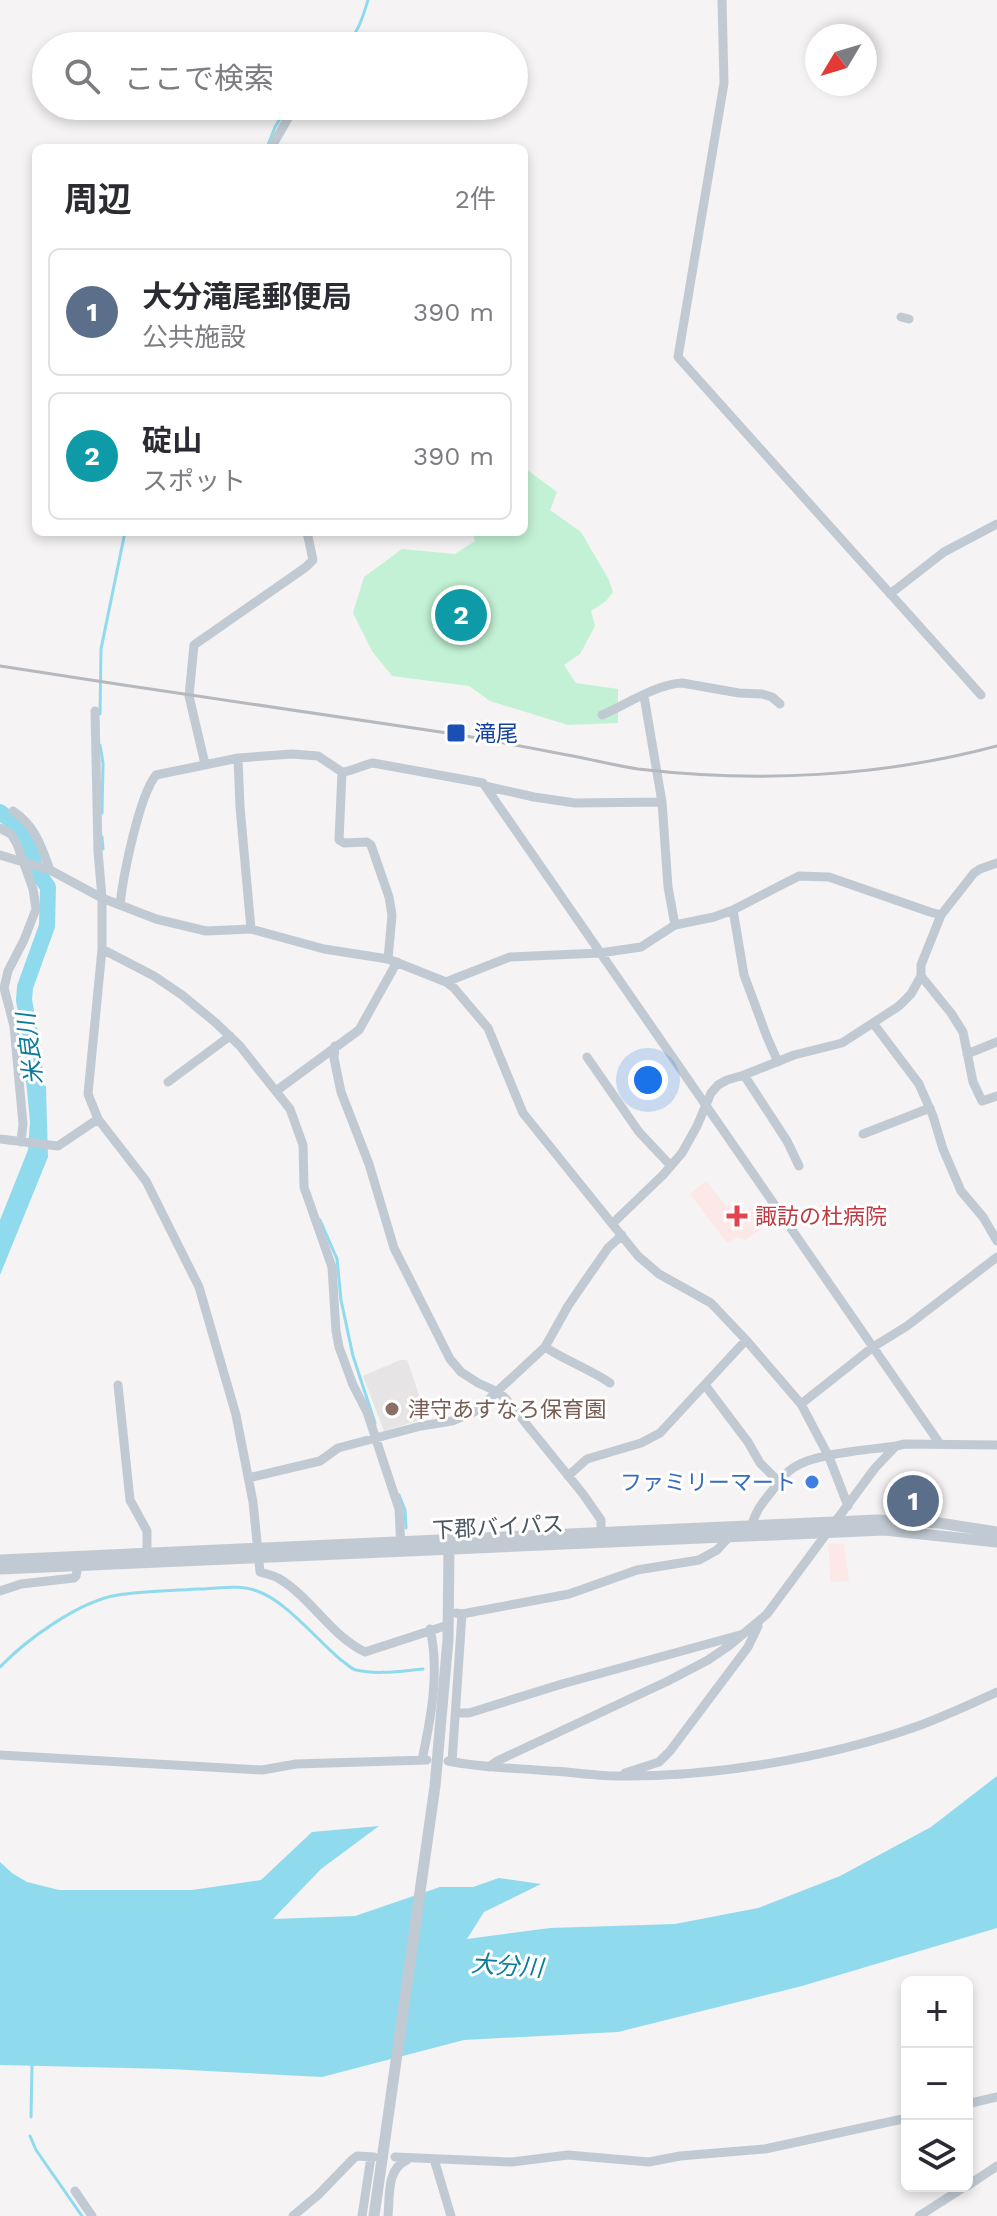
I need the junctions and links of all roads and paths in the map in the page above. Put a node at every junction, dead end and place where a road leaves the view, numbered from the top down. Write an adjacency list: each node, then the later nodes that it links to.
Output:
1 (722, 0): 6 (street)
2 (287, 120): 3 (street)
3 (273, 144)
4 (997, 524): 6 (street)
5 (308, 536): 13 (street)
6 (890, 594): 7 (street)
7 (981, 695)
8 (644, 696): 9 (street); 11 (street); 16 (street)
9 (780, 704)
10 (95, 711): 23 (street)
11 (602, 715)
12 (238, 758): 13 (street); 14 (street); 28 (street)
13 (205, 764): 24 (street)
14 (342, 772): 15 (street); 31 (street)
15 (485, 786): 16 (street); 30 (street)
16 (662, 802): 27 (street)
17 (13, 811): 22 (street)
18 (0, 828): 20 (street)
19 (0, 855): 20 (street)
20 (22, 860): 22 (street); 50 (street)
21 (997, 863): 26 (street)
22 (50, 870): 23 (street)
23 (102, 898): 24 (street); 29 (street)
24 (120, 905): 28 (street)
25 (733, 910): 26 (street); 27 (street); 40 (street)
26 (941, 915): 32 (street)
27 (675, 925): 30 (street)
28 (251, 929): 31 (street)
29 (102, 949): 35 (street); 47 (street)
30 (600, 953): 33 (street); 45 (street)
31 (392, 961): 33 (street); 37 (street)
32 (921, 976): 34 (street); 38 (street)
33 (446, 982): 53 (street)
34 (873, 1023): 40 (street); 46 (street)
35 (230, 1036): 42 (street); 43 (street)
36 (997, 1042): 38 (street)
37 (335, 1046): 43 (street); 63 (street)
38 (967, 1054): 44 (street)
39 (587, 1057): 51 (street)
40 (778, 1062): 41 (street)
41 (744, 1075): 45 (street); 52 (street)
42 (168, 1082)
43 (276, 1091): 65 (street)
44 (997, 1096)
45 (705, 1105): 51 (street); 59 (street)
46 (930, 1108): 48 (street); 55 (street)
47 (98, 1119): 50 (street); 71 (street)
48 (863, 1134)
49 (0, 1139): 50 (street)
50 (21, 1142)
51 (671, 1166): 53 (street)
52 (799, 1166)
53 (613, 1223): 54 (street)
54 (622, 1235): 57 (street); 58 (street)
55 (997, 1241)
56 (997, 1257): 59 (street)
57 (746, 1340): 62 (street); 64 (street)
58 (545, 1347): 60 (street); 63 (street)
59 (873, 1347): 64 (street); 66 (street)
60 (610, 1383)
61 (118, 1385): 83 (street)
62 (705, 1385): 70 (street); 72 (street)
63 (498, 1392): 65 (street); 70 (street)
64 (801, 1404): 69 (street)
65 (379, 1437): 71 (street); 82 (street)
66 (940, 1444): 67 (street); 68 (street)
67 (997, 1445)
68 (896, 1446): 69 (street); 73 (street)
69 (829, 1457): 72 (street); 73 (street)
70 (568, 1476): 78 (street)
71 (248, 1478): 84 (street)
72 (779, 1482): 75 (street)
73 (848, 1506): 74 (street)
74 (836, 1521): 75 (street); 76 (street); 77 (street)
75 (751, 1531): 77 (street); 78 (street); 79 (street)
76 (997, 1532)
77 (828, 1533): 80 (street); 90 (street)
78 (601, 1537): 79 (street); 81 (street)
79 (729, 1537): 89 (street)
80 (997, 1542)
81 (449, 1544): 82 (street); 89 (street)
82 (401, 1546): 84 (street)
83 (147, 1553): 84 (street); 85 (street)
84 (258, 1553): 86 (street); 91 (street)
85 (0, 1560)
86 (78, 1566): 87 (street); 88 (street)
87 (0, 1569)
88 (0, 1591)
89 (453, 1617): 91 (street); 94 (street); 111 (street)
90 (762, 1619): 92 (street); 97 (street)
91 (430, 1629): 95 (street)
92 (744, 1635): 94 (street); 96 (street)
93 (997, 1692): 97 (street)
94 (456, 1713): 96 (street)
95 (0, 1755)
96 (489, 1767): 97 (street)
97 (619, 1776)
98 (997, 2097): 99 (street)
99 (973, 2103)
100 (901, 2119): 103 (street)
101 (395, 2157): 102 (street)
102 (414, 2158): 103 (street); 112 (street)
103 (434, 2159): 113 (street)
104 (997, 2166): 105 (street)
105 (973, 2182)
106 (75, 2191): 108 (street)
107 (957, 2192): 114 (street)
108 (92, 2216)
109 (293, 2216): 110 (street)
110 (362, 2216)
111 (374, 2216)
112 (388, 2216)
113 (451, 2216)
114 (919, 2216)

